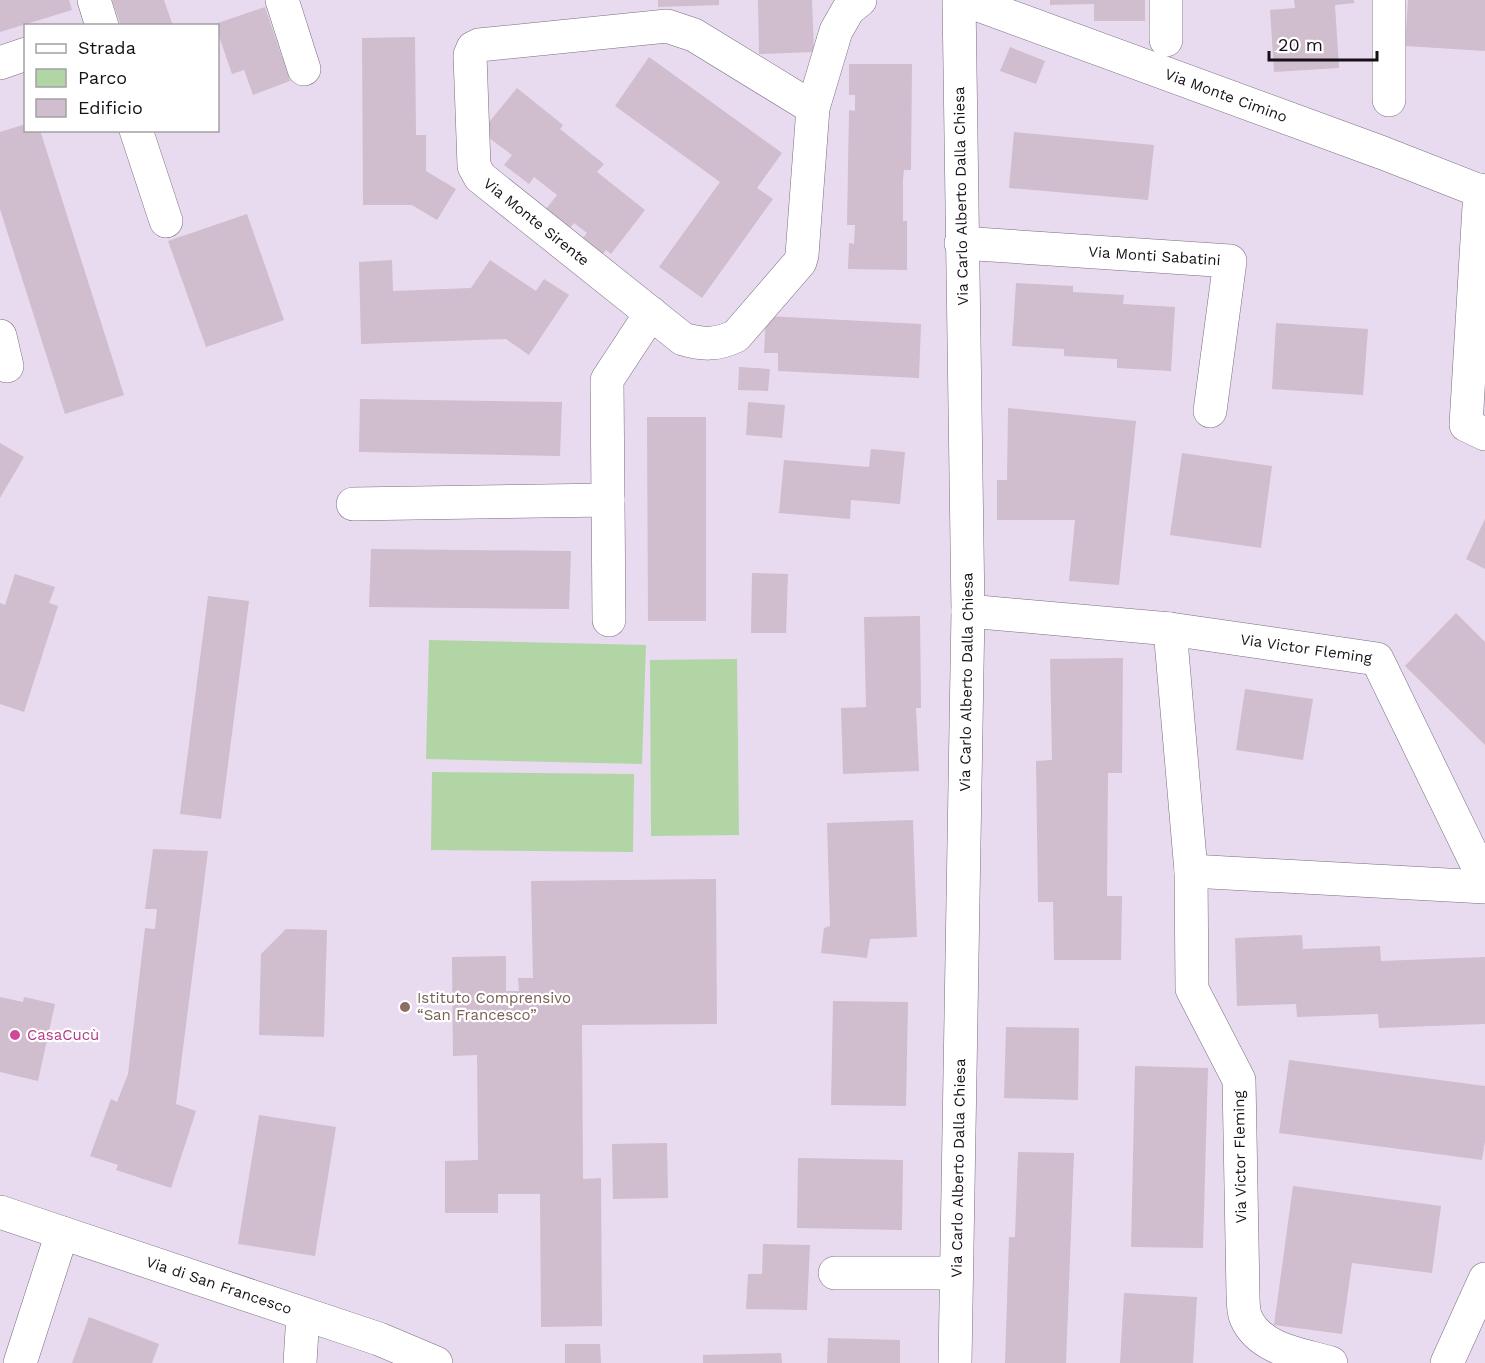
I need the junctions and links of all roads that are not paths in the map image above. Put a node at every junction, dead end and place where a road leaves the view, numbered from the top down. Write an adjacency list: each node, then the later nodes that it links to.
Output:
1 (93, 0): 8 (street)
2 (282, 0): 12 (street)
3 (860, 0): 14 (street, Via Monte Sirente)
4 (959, 0): 18 (street, Via Carlo Alberto Dalla Chiesa)
5 (965, 0): 16 (street, Via Monte Cimino)
6 (1166, 0): 9 (street)
7 (1389, 0): 13 (street)
8 (101, 24)
9 (1166, 40)
10 (24, 55): 11 (street)
11 (0, 63)
12 (304, 69)
13 (1389, 100)
14 (813, 108): 19 (street, Via Monte Sirente); 19 (street, Via Monte Sirente)
15 (137, 132): 17 (street)
16 (1483, 191): 20 (street)
17 (165, 221)
18 (962, 243): 21 (street, Via Monti Sabatini); 25 (street, Via Carlo Alberto Dalla Chiesa)
19 (651, 313): 23 (street)
20 (1478, 353): 22 (street)
21 (1210, 411)
22 (1485, 434)
23 (608, 500): 24 (street); 26 (street)
24 (353, 504)
25 (968, 611): 27 (street, Via Victor Fleming); 34 (street, Via Carlo Alberto Dalla Chiesa)
26 (609, 620)
27 (1170, 628): 28 (street, Via Victor Fleming); 29 (street, Via Victor Fleming)
28 (1191, 871): 30 (street); 41 (street, Via Victor Fleming)
29 (1485, 881)
30 (1485, 887)
31 (0, 1212): 32 (street, Via di San Francesco)
32 (62, 1233): 36 (street, Via di San Francesco); 37 (street)
33 (835, 1272): 34 (street)
34 (956, 1273): 40 (street, Via Carlo Alberto Dalla Chiesa)
35 (1485, 1279): 42 (street)
36 (303, 1314): 38 (street); 39 (street, Via di San Francesco)
37 (20, 1363)
38 (300, 1363)
39 (436, 1363)
40 (955, 1363)
41 (1331, 1363)
42 (1447, 1363)

